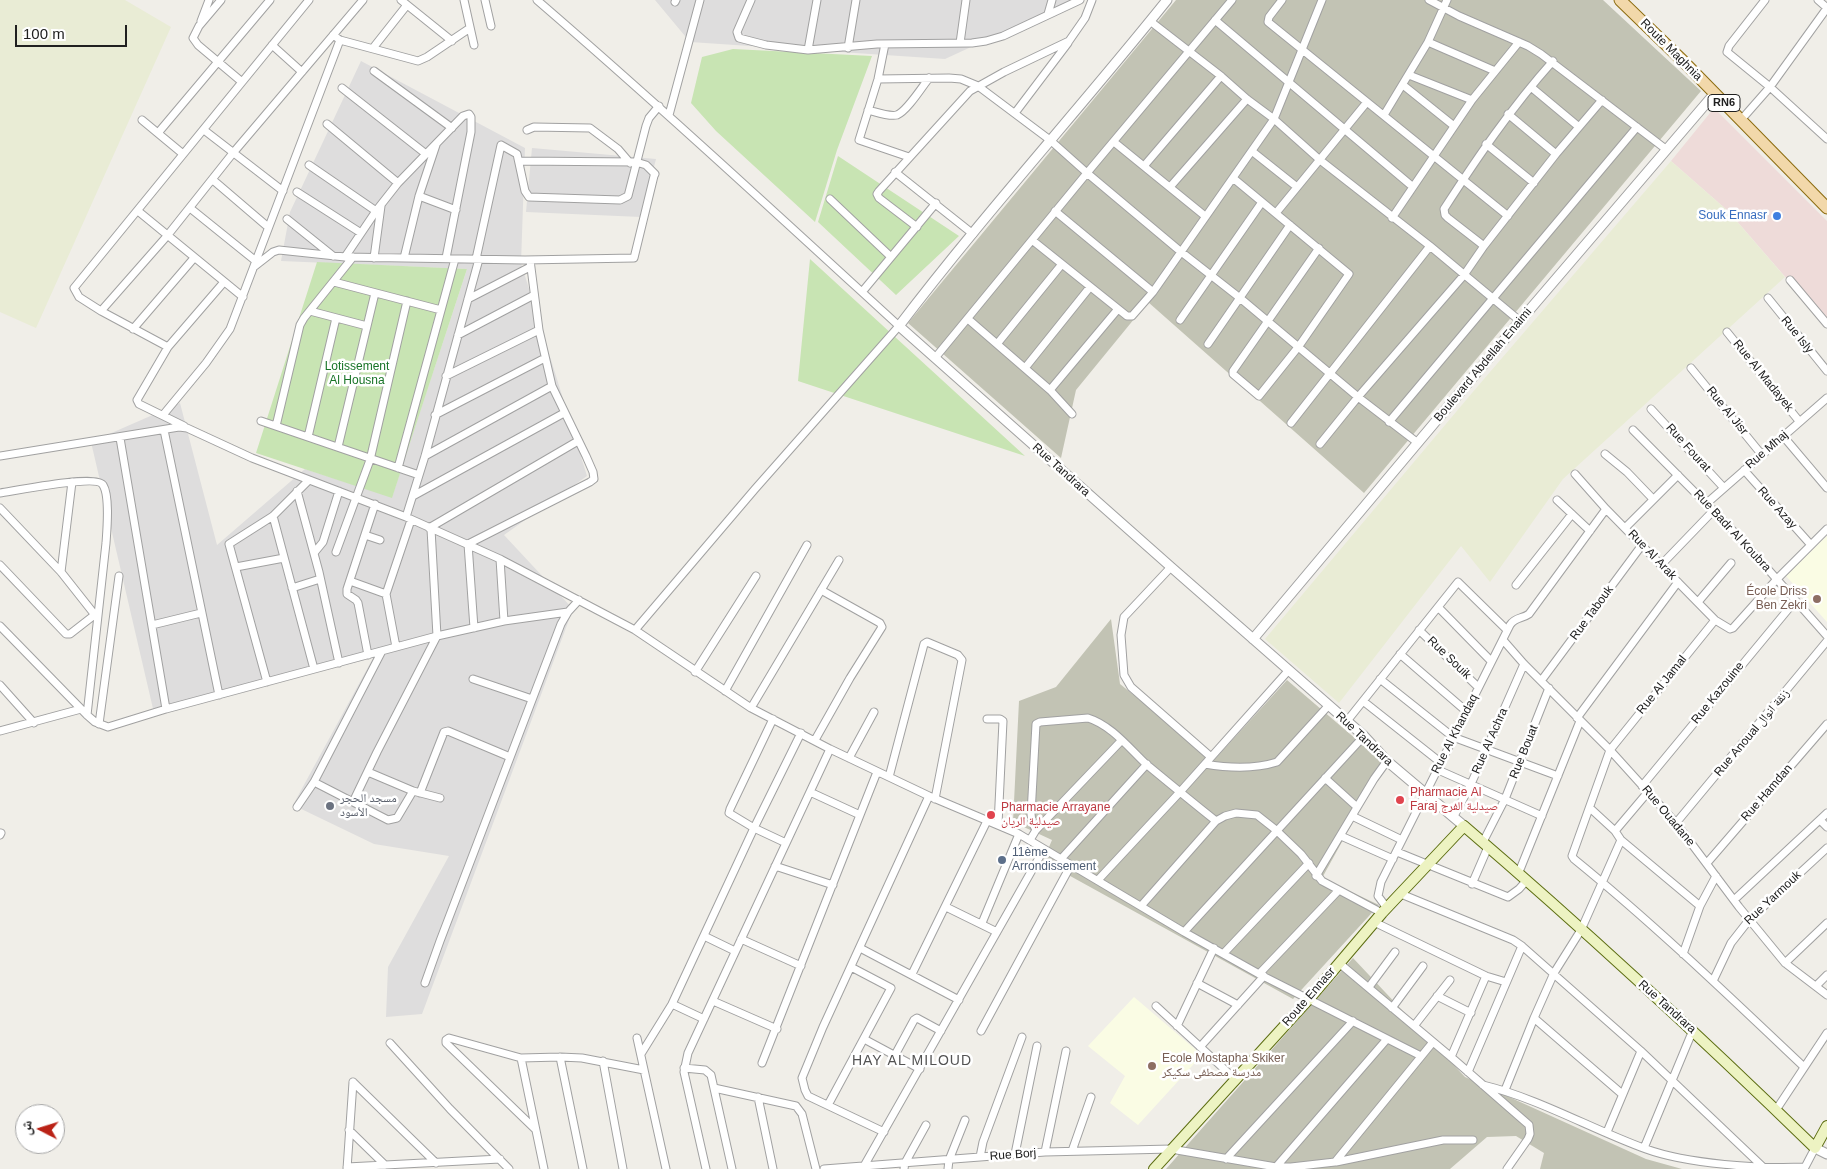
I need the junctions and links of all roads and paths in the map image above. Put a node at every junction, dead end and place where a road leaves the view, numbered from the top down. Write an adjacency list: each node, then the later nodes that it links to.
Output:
1 (208, 0): 33 (street)
2 (221, 0): 33 (street)
3 (270, 0): 52 (street)
4 (309, 0): 44 (street)
5 (362, 0): 36 (street)
6 (401, 0): 27 (street)
7 (464, 0): 35 (street)
8 (485, 0): 34 (street)
9 (537, 0): 72 (street)
10 (700, 0): 77 (street)
11 (751, 0): 49 (street)
12 (817, 0): 49 (street)
13 (856, 0): 47 (street)
14 (966, 0): 42 (street)
15 (1052, 0): 30 (street)
16 (1080, 0): 30 (street)
17 (1092, 0): 39 (street)
18 (1167, 0): 31 (street)
19 (1232, 0): 32 (street)
20 (1282, 0): 48 (street)
21 (1322, 0): 48 (street)
22 (1429, 0): 28 (street)
23 (1447, 0): 28 (street)
24 (1620, 0): 67 (main road, Route Maghnia / RN6)
25 (1765, 0): 65 (street)
26 (1818, 0): 29 (street)
27 (407, 5): 38 (street); 46 (street)
28 (1445, 8): 40 (street); 41 (street)
29 (1827, 8): 65 (street)
30 (1048, 14): 42 (street)
31 (1150, 20): 50 (street); 91 (street)
32 (1215, 20): 50 (street); 61 (street)
33 (199, 26): 52 (street)
34 (491, 26)
35 (470, 28): 38 (street); 45 (street)
36 (333, 35): 37 (street); 55 (street)
37 (340, 40): 46 (street); 118 (street)
38 (452, 41): 46 (street)
39 (1069, 41): 63 (street); 74 (street)
40 (1428, 42): 54 (street); 56 (street)
41 (1519, 42): 51 (street); 54 (street)
42 (960, 43): 43 (street)
43 (885, 44): 47 (street); 59 (street)
44 (272, 45): 55 (street); 60 (street)
45 (474, 45)
46 (372, 48)
47 (848, 48): 49 (street)
48 (1302, 49): 61 (street); 71 (street)
49 (808, 50)
50 (1188, 50): 57 (street); 92 (street)
51 (1552, 61): 64 (street); 70 (street)
52 (219, 62): 60 (street); 89 (street)
53 (374, 71): 85 (street)
54 (1495, 71): 69 (street)
55 (302, 72): 97 (street)
56 (1410, 74): 62 (street); 69 (street)
57 (1221, 76): 68 (street); 107 (street)
58 (929, 78): 59 (street); 63 (street); 73 (street)
59 (878, 79): 73 (street)
60 (242, 82): 86 (street)
61 (1289, 83): 79 (street); 88 (street)
62 (1403, 85): 76 (street); 82 (street)
63 (978, 86): 74 (street); 102 (street)
64 (1530, 87): 75 (street); 83 (street)
65 (1770, 87): 80 (street); 90 (street)
66 (342, 88): 99 (street)
67 (1715, 94): 80 (main road, Route Maghnia / RN6); 95 (street, Boulevard Abdellah Enaimi)
68 (1246, 99): 79 (street); 115 (street)
69 (1472, 100): 82 (street)
70 (1602, 100): 83 (street); 84 (street)
71 (1367, 102): 76 (street); 88 (street)
72 (658, 106): 77 (street); 105 (street)
73 (868, 110): 102 (street)
74 (1015, 112): 91 (street)
75 (1508, 114): 94 (street); 100 (street)
76 (1384, 115): 101 (street)
77 (669, 116): 165 (street)
78 (142, 120): 89 (street)
79 (1274, 120): 96 (street); 103 (street)
80 (1741, 120): 126 (main road, Route Maghnia / RN6)
81 (327, 124): 113 (street)
82 (1454, 126): 101 (street)
83 (1579, 126): 100 (street)
84 (1637, 127): 95 (street); 173 (street)
85 (452, 128): 93 (street); 127 (street)
86 (204, 130): 97 (street); 98 (street)
87 (527, 130): 105 (street)
88 (1344, 130): 103 (street); 117 (street)
89 (158, 133): 98 (street)
90 (1827, 139)
91 (1050, 140): 109 (street); 140 (street)
92 (1114, 142): 107 (street); 109 (street)
93 (437, 144): 99 (street); 120 (street)
94 (1486, 144): 112 (street); 114 (street)
95 (1667, 150): 183 (street, Boulevard Abdellah Enaimi)
96 (1253, 152): 110 (street); 116 (street)
97 (233, 153): 111 (street); 118 (street)
98 (183, 154): 129 (street)
99 (426, 154): 113 (street)
100 (1556, 154): 114 (street)
101 (1433, 156): 112 (street); 117 (street)
102 (909, 157): 108 (street)
103 (1320, 160): 116 (street); 134 (street)
104 (519, 161): 105 (street); 105 (street); 155 (street)
105 (633, 162): 156 (street)
106 (309, 165): 128 (street)
107 (1144, 166): 115 (street)
108 (895, 172): 123 (street); 138 (street)
109 (1086, 173): 130 (street); 146 (street)
110 (1233, 178): 122 (street); 132 (street)
111 (212, 180): 125 (street); 137 (street)
112 (1463, 180): 133 (street); 144 (street)
113 (398, 183): 124 (street)
114 (1534, 183): 133 (street)
115 (1170, 187): 132 (street)
116 (1297, 187): 131 (street)
117 (1413, 187): 134 (street)
118 (283, 191): 137 (street)
119 (297, 192): 139 (street)
120 (419, 196): 127 (street); 152 (street)
121 (830, 199): 149 (street)
122 (1262, 202): 131 (street); 159 (street)
123 (936, 203): 138 (street); 140 (street)
124 (381, 204): 128 (street); 151 (street)
125 (190, 208): 141 (street); 157 (street)
126 (1827, 208)
127 (456, 210): 153 (street)
128 (376, 211): 139 (street)
129 (138, 212): 141 (street); 177 (street)
130 (1055, 212): 142 (street); 166 (street)
131 (1276, 213): 136 (street)
132 (1205, 216): 146 (street)
133 (1508, 216): 144 (street)
134 (1392, 218): 143 (street)
135 (287, 219): 147 (street)
136 (1290, 225): 145 (street); 171 (street)
137 (268, 227): 157 (street)
138 (917, 227): 149 (street)
139 (362, 233): 148 (street)
140 (973, 234): 186 (street)
141 (167, 236): 150 (street); 177 (street)
142 (1032, 240): 158 (street); 180 (street)
143 (1430, 246): 160 (street); 200 (street)
144 (1484, 246): 160 (street)
145 (1320, 248): 182 (street); 193 (street)
146 (1180, 251): 159 (street); 166 (street)
147 (334, 256): 148 (street); 157 (street)
148 (349, 257): 151 (street); 163 (street)
149 (891, 257): 165 (street)
150 (194, 258): 162 (street); 187 (street)
151 (374, 258): 152 (street)
152 (404, 258): 153 (street)
153 (446, 258): 154 (street)
154 (455, 259): 155 (street); 176 (street)
155 (478, 259): 156 (street); 170 (street)
156 (530, 263): 168 (street); 170 (street)
157 (256, 264): 169 (street)
158 (1062, 264): 164 (street); 191 (street)
159 (1211, 274): 171 (street); 181 (street)
160 (1464, 275): 173 (street); 204 (street)
161 (1790, 280): 184 (street)
162 (224, 282): 169 (street); 194 (street)
163 (334, 282): 167 (street); 178 (street)
164 (1090, 287): 175 (street); 197 (street)
165 (862, 292): 186 (street)
166 (1153, 292): 175 (street)
167 (375, 293): 174 (street); 185 (street)
168 (534, 295): 188 (street); 190 (street)
169 (243, 297): 209 (street)
170 (468, 298): 190 (street)
171 (1240, 298): 182 (street); 192 (street)
172 (1768, 298): 199 (street, Rue Isly)
173 (1494, 299): 183 (street); 213 (street)
174 (407, 301): 176 (street); 230 (street)
175 (1118, 309): 203 (street)
176 (441, 310): 231 (street)
177 (101, 311): 187 (street)
178 (310, 311): 179 (street); 215 (street)
179 (336, 318): 185 (street); 220 (street)
180 (968, 319): 191 (street); 196 (street)
181 (1180, 320)
182 (1268, 321): 193 (street); 193 (street)
183 (1520, 321): 223 (street, Boulevard Abdellah Enaimi)
184 (1827, 324)
185 (367, 326): 225 (street)
186 (899, 326): 196 (street, Rue Tandrara); 298 (street)
187 (133, 328): 194 (street)
188 (539, 330): 195 (street); 201 (street)
189 (1727, 332): 212 (street, Rue Al Madayek)
190 (458, 335): 201 (street)
191 (997, 344): 197 (street)
192 (1208, 344)
193 (1299, 346): 200 (street)
194 (168, 347): 209 (street)
195 (545, 358): 202 (street); 210 (street)
196 (935, 358): 274 (street, Rue Tandrara)
197 (1025, 368): 203 (street)
198 (1691, 368): 227 (street, Rue Al Jisr)
199 (1827, 371)
200 (1330, 373): 204 (street); 214 (street)
201 (446, 376): 210 (street)
202 (552, 386): 207 (street); 229 (street)
203 (1050, 390): 208 (street)
204 (1358, 397): 213 (street); 224 (street)
205 (1826, 403): 212 (street, Rue Mhaj)
206 (1651, 409): 238 (street, Rue Fourat)
207 (564, 413): 222 (street); 244 (street)
208 (1072, 414)
209 (163, 415): 216 (street)
210 (435, 415): 229 (street)
211 (261, 421): 215 (street)
212 (1799, 421): 219 (street, Rue Mhaj)
213 (1389, 422): 223 (street)
214 (1291, 423)
215 (276, 426): 220 (street)
216 (187, 428): 217 (street); 236 (street)
217 (164, 430): 221 (street); 291 (street)
218 (1633, 430): 234 (street, Rue Badr Al Koubra)
219 (1782, 436): 227 (street, Rue Mhaj); 239 (street)
220 (308, 437): 225 (street)
221 (120, 438): 228 (street); 295 (street)
222 (578, 441): 255 (street); 261 (street)
223 (1418, 443): 303 (street, Boulevard Abdellah Enaimi)
224 (1320, 444)
225 (338, 448): 230 (street)
226 (1605, 454): 245 (street)
227 (1762, 455): 232 (street, Rue Mhaj)
228 (0, 456)
229 (425, 456): 235 (street)
230 (370, 460): 231 (street); 243 (street)
231 (398, 468): 235 (street)
232 (1744, 470): 238 (street, Rue Mhaj); 264 (street, Rue Azay)
233 (1575, 474): 250 (street, Rue Al Arak)
234 (1678, 475): 245 (street); 247 (street, Rue Badr Al Koubra)
235 (419, 476): 244 (street)
236 (309, 480): 240 (street); 241 (street)
237 (72, 482): 242 (street); 275 (street); 292 (street)
238 (1724, 488): 247 (street, Rue Mhaj)
239 (1827, 488)
240 (297, 491): 253 (street); 266 (street)
241 (339, 491): 243 (street); 266 (street)
242 (0, 493)
243 (356, 496): 248 (street); 265 (street)
244 (413, 496): 254 (street)
245 (1653, 499): 256 (street)
246 (1556, 500): 252 (street)
247 (1707, 503): 251 (street, Rue Badr Al Koubra)
248 (375, 504): 254 (street); 259 (street)
249 (0, 508): 275 (street)
250 (1606, 509): 256 (street, Rue Al Arak); 258 (street)
251 (1714, 510): 272 (street); 279 (street, Rue Badr Al Koubra)
252 (1572, 514): 258 (street); 282 (street)
253 (273, 516): 267 (street); 273 (street)
254 (409, 518): 255 (street); 285 (street)
255 (430, 528): 261 (street); 301 (street)
256 (1625, 528): 263 (street, Rue Al Arak)
257 (1827, 529): 264 (street)
258 (1590, 531): 300 (street)
259 (365, 535): 260 (street); 280 (street)
260 (380, 540)
261 (468, 544): 268 (street); 297 (street)
262 (808, 545): 323 (street)
263 (1642, 545): 272 (street, Rue Al Arak); 318 (street, Rue Tabouk)
264 (1811, 545): 279 (street)
265 (336, 552)
266 (314, 553): 278 (street)
267 (284, 558): 273 (street); 283 (street)
268 (500, 559): 286 (street); 294 (street)
269 (839, 560): 284 (street)
270 (1731, 563): 288 (street)
271 (0, 565): 292 (street)
272 (1661, 565): 281 (street, Rue Al Arak)
273 (236, 567): 319 (street)
274 (1170, 568): 303 (street, Rue Tandrara); 351 (street)
275 (61, 572): 292 (street)
276 (119, 576): 339 (street)
277 (756, 576): 315 (street)
278 (320, 578): 283 (street); 311 (street)
279 (1777, 579): 287 (street, Rue Badr Al Koubra); 293 (street, Rue Al Arak)
280 (350, 581): 285 (street); 309 (street)
281 (1678, 582): 288 (street, Rue Al Arak); 336 (street)
282 (1516, 585)
283 (292, 588): 313 (street)
284 (821, 590): 328 (street); 345 (street)
285 (386, 594): 306 (street)
286 (579, 600): 290 (street); 298 (street)
287 (1795, 601): 302 (street, Rue Badr Al Koubra); 365 (street, Rue Kazouine)
288 (1698, 602): 293 (street, Rue Al Arak)
289 (1438, 607): 299 (street); 300 (street); 310 (street)
290 (568, 612): 294 (street); 325 (street)
291 (202, 613): 295 (street); 324 (street)
292 (96, 614): 333 (street)
293 (1715, 620): 349 (street, Rue Al Jamal)
294 (504, 622): 297 (street)
295 (152, 625): 329 (street)
296 (0, 626): 330 (street)
297 (474, 628): 301 (street)
298 (635, 630): 315 (street)
299 (1420, 630): 308 (street); 321 (street, Rue Souik)
300 (1507, 630): 304 (street, Rue Al Khandaq)
301 (437, 636): 306 (street); 358 (street)
302 (1827, 636)
303 (1253, 638): 314 (street, Rue Tandrara)
304 (1503, 640): 310 (street, Rue Al Khandaq); 312 (street, Rue Ouadane)
305 (1827, 641): 387 (street, Rue Anoual زنقة انوال)
306 (396, 648): 307 (street)
307 (382, 651): 309 (street); 363 (street)
308 (1400, 654): 317 (street); 331 (street)
309 (368, 655): 311 (street)
310 (1491, 661): 321 (street, Rue Al Khandaq)
311 (339, 663): 313 (street)
312 (1524, 664): 318 (street, Rue Ouadane); 348 (street, Rue Al Achra)
313 (314, 670): 319 (street)
314 (1288, 671): 327 (street, Rue Tandrara); 351 (street)
315 (695, 672): 323 (street)
316 (473, 679): 325 (street)
317 (1380, 679): 326 (street); 344 (street)
318 (1541, 681): 322 (street, Rue Ouadane)
319 (266, 682): 324 (street)
320 (0, 685): 338 (street)
321 (1478, 687): 331 (street, Rue Al Khandaq)
322 (1549, 688): 336 (street, Rue Ouadane); 354 (street, Rue Bouat)
323 (725, 691): 328 (street)
324 (219, 695): 329 (street)
325 (532, 700): 350 (street)
326 (1363, 701): 337 (street); 357 (street)
327 (1329, 706): 337 (street, Rue Tandrara); 356 (street)
328 (751, 708): 335 (street)
329 (166, 709): 339 (street)
330 (80, 710): 333 (street); 338 (street)
331 (1466, 711): 344 (street, Rue Al Khandaq)
332 (874, 712): 352 (street)
333 (87, 716): 339 (street)
334 (987, 718): 388 (street)
335 (773, 719): 342 (street); 391 (street)
336 (1579, 719): 349 (street, Rue Ouadane); 360 (street)
337 (1347, 722): 343 (street, Rue Tandrara)
338 (34, 723): 341 (street)
339 (99, 724)
340 (1827, 724): 408 (street, Rue Hamdan)
341 (0, 731)
342 (801, 733): 345 (street); 391 (street)
343 (1364, 736): 353 (street, Rue Tandrara); 362 (street)
344 (1453, 737): 348 (street); 357 (street, Rue Al Khandaq)
345 (815, 740): 347 (street)
346 (1121, 740): 355 (street); 392 (street); 392 (street)
347 (830, 748): 352 (street); 367 (street)
348 (1486, 748): 354 (street); 364 (street, Rue Al Achra)
349 (1610, 750): 365 (street, Rue Ouadane); 378 (street, Rue Al Jamal)
350 (510, 757): 370 (street); 455 (street)
351 (1211, 757): 356 (street)
352 (849, 758): 359 (street)
353 (1387, 761): 371 (street, Rue Tandrara); 377 (street)
354 (1520, 761): 360 (street); 374 (street, Rue Bouat)
355 (1147, 764): 368 (street); 405 (street)
356 (1205, 764): 368 (street)
357 (1438, 766): 364 (street); 371 (street, Rue Al Khandaq)
358 (368, 772): 366 (street); 375 (street)
359 (878, 772): 361 (street); 380 (street)
360 (1558, 776): 383 (street)
361 (889, 777): 373 (street); 373 (street)
362 (1325, 778): 377 (street); 393 (street)
363 (314, 782): 375 (street); 376 (street)
364 (1471, 784): 374 (street); 382 (street, Rue Al Achra)
365 (1642, 786): 369 (street, Rue Ouadane)
366 (412, 791): 370 (street); 375 (street)
367 (810, 792): 380 (street); 400 (street)
368 (1180, 792): 384 (street); 415 (street)
369 (1648, 792): 387 (street, Rue Ouadane); 394 (street)
370 (420, 793): 372 (street)
371 (1426, 793): 382 (street, Rue Tandrara); 398 (street, Rue Al Khandaq)
372 (440, 798)
373 (932, 798): 386 (street); 436 (street)
374 (1505, 799): 383 (street); 401 (street, Rue Bouat)
375 (353, 802)
376 (297, 806)
377 (1357, 807): 381 (street)
378 (1590, 808): 394 (street); 416 (street, Rue Al Jamal)
379 (1827, 813): 385 (street)
380 (860, 815): 418 (street)
381 (1352, 816): 396 (street); 398 (street)
382 (1454, 816): 389 (street, Rue Tandrara)
383 (1542, 816): 413 (street)
384 (1216, 820): 393 (street); 422 (street)
385 (1820, 820): 390 (street); 421 (street)
386 (987, 821): 388 (street); 424 (street)
387 (1676, 823): 408 (street, Rue Ouadane)
388 (998, 825): 395 (street)
389 (1464, 826): 401 (main road, Rue Tandrara); 411 (main road, Route Ennasr)
390 (1827, 827)
391 (754, 828): 400 (street); 433 (street)
392 (1036, 830): 397 (street)
393 (1276, 830): 407 (street); 432 (street)
394 (1615, 831): 399 (street)
395 (1019, 834): 397 (street); 428 (street)
396 (1341, 836): 406 (street); 412 (street)
397 (1030, 840): 403 (street)
398 (1402, 840): 404 (street, Rue Al Khandaq)
399 (1621, 840): 416 (street); 423 (street)
400 (786, 843): 410 (street)
401 (1486, 844): 413 (main road, Rue Tandrara); 417 (street, Rue Bouat)
402 (1827, 848): 426 (street, Rue Yarmouk)
403 (1044, 849): 405 (street); 431 (street)
404 (1397, 852): 406 (street, Rue Al Khandaq); 411 (street)
405 (1061, 858): 409 (street)
406 (1393, 859): 425 (street, Rue Al Khandaq)
407 (1309, 863): 412 (street); 440 (street)
408 (1707, 863): 414 (street, Rue Ouadane)
409 (1071, 865): 415 (street); 476 (street)
410 (775, 866): 418 (street); 434 (street)
411 (1428, 866): 417 (street); 420 (main road, Route Ennasr)
412 (1316, 876): 419 (street)
413 (1523, 876): 417 (street); 430 (main road, Rue Tandrara)
414 (1716, 876): 421 (street, Rue Ouadane); 423 (street)
415 (1098, 880): 422 (street)
416 (1603, 883): 430 (street); 441 (street)
417 (1472, 884)
418 (833, 885): 444 (street)
419 (1338, 891): 425 (street); 449 (street)
420 (1401, 894): 425 (main road, Route Ennasr); 435 (street)
421 (1734, 900): 426 (street, Rue Ouadane)
422 (1141, 906): 432 (street)
423 (1700, 906): 441 (street)
424 (946, 907): 428 (street); 448 (street)
425 (1385, 910): 427 (main road, Route Ennasr)
426 (1749, 920): 443 (street, Rue Ouadane); 453 (street, Rue Yarmouk)
427 (1374, 922): 442 (main road, Route Ennasr); 451 (street)
428 (982, 923): 431 (street)
429 (1827, 924): 443 (street)
430 (1581, 930): 447 (street); 475 (main road, Rue Tandrara)
431 (997, 932): 462 (street)
432 (1184, 932): 437 (street)
433 (704, 936): 438 (street); 464 (street)
434 (741, 939): 438 (street); 444 (street)
435 (1522, 946): 447 (street); 454 (street)
436 (860, 948): 446 (street); 448 (street)
437 (1214, 948): 440 (street); 456 (street)
438 (735, 951): 461 (street)
439 (1395, 952): 458 (street)
440 (1224, 953): 449 (street)
441 (1683, 954): 453 (street)
442 (1339, 963): 458 (street); 463 (main road, Route Ennasr)
443 (1785, 963): 457 (street, Rue Ouadane)
444 (801, 966): 474 (street)
445 (1423, 966): 467 (street)
446 (851, 967): 481 (street); 510 (street)
447 (1554, 973): 470 (street); 487 (street)
448 (912, 974): 462 (street)
449 (1261, 975): 463 (street); 465 (street)
450 (1827, 975): 457 (street)
451 (1486, 976): 454 (street); 468 (street)
452 (1450, 980): 460 (street)
453 (1714, 981): 497 (street)
454 (1506, 982): 501 (street)
455 (425, 983)
456 (1197, 983): 465 (street); 472 (street)
457 (1816, 986): 459 (street, Rue Ouadane)
458 (1369, 987): 467 (street)
459 (1827, 995)
460 (1437, 996): 468 (street); 473 (street)
461 (713, 1000): 469 (street); 474 (street)
462 (959, 1000): 477 (street)
463 (1308, 1000): 471 (street); 502 (main road, Route Ennasr)
464 (672, 1004): 469 (street); 489 (street)
465 (1238, 1005): 486 (street)
466 (1156, 1006): 472 (street)
467 (1392, 1008): 473 (street)
468 (1471, 1013): 493 (street)
469 (704, 1018): 498 (street)
470 (1534, 1018): 506 (street); 507 (street)
471 (1353, 1021): 482 (street); 529 (street)
472 (1177, 1026): 486 (street)
473 (1414, 1026): 483 (street)
474 (776, 1029): 496 (street)
475 (1693, 1030): 503 (street); 511 (main road, Rue Tandrara)
476 (981, 1031)
477 (941, 1032): 490 (street); 499 (street)
478 (1827, 1033): 497 (street)
479 (1022, 1037): 527 (street)
480 (637, 1038): 489 (street)
481 (864, 1039): 490 (street); 510 (street)
482 (1387, 1039): 492 (street); 536 (street)
483 (1433, 1042): 492 (street); 493 (street)
484 (390, 1044): 528 (street)
485 (1037, 1046): 525 (street)
486 (1200, 1047): 502 (street)
487 (1641, 1051): 503 (street); 507 (street)
488 (1066, 1052): 524 (street)
489 (641, 1054): 500 (street)
490 (895, 1055): 499 (street)
491 (560, 1056): 494 (street); 495 (street); 542 (street)
492 (1421, 1056): 531 (street)
493 (1451, 1057): 501 (street)
494 (521, 1058): 515 (street); 515 (street)
495 (603, 1061): 500 (street); 543 (street)
496 (762, 1063)
497 (1804, 1067): 511 (street)
498 (684, 1068): 505 (street); 545 (street)
499 (920, 1069): 517 (street)
500 (644, 1070): 544 (street)
501 (1468, 1072): 504 (street)
502 (1236, 1080): 522 (main road, Route Ennasr)
503 (1672, 1080): 520 (street); 537 (street)
504 (1483, 1085): 506 (street); 552 (street)
505 (714, 1088): 508 (street); 546 (street)
506 (1505, 1090): 518 (street)
507 (1622, 1094): 518 (street)
508 (758, 1097): 547 (street); 548 (street)
509 (1091, 1097): 523 (street)
510 (828, 1105): 517 (street)
511 (1776, 1110): 521 (main road, Rue Tandrara)
512 (965, 1120): 530 (street)
513 (926, 1125): 535 (street)
514 (1827, 1126): 521 (main road)
515 (534, 1129): 541 (street)
516 (349, 1130): 532 (street); 533 (street); 538 (street)
517 (884, 1132): 534 (street)
518 (1607, 1132): 520 (street)
519 (1473, 1140): 531 (street, Rue Borj)
520 (1644, 1148): 537 (street)
521 (1815, 1148): 526 (street, Rue Tandrara); 539 (street)
522 (1171, 1149): 523 (street, Rue Borj); 529 (street, Rue Borj); 551 (main road, Route Ennasr)
523 (1072, 1151): 524 (street, Rue Borj)
524 (1045, 1152): 525 (street, Rue Borj)
525 (1015, 1154): 527 (street, Rue Borj)
526 (1827, 1154)
527 (980, 1157): 530 (street, Rue Borj)
528 (500, 1159): 532 (street); 540 (street)
529 (1226, 1159): 536 (street, Rue Borj)
530 (949, 1160): 535 (street, Rue Borj); 550 (street)
531 (1335, 1162): 536 (street, Rue Borj)
532 (436, 1163): 533 (street)
533 (385, 1165): 538 (street)
534 (864, 1166): 535 (street, Rue Borj); 549 (street, Rue Borj)
535 (904, 1166)
536 (1276, 1167)
537 (1763, 1167): 539 (street)
538 (347, 1168)
539 (1804, 1168)
540 (509, 1169)
541 (544, 1169)
542 (583, 1169)
543 (623, 1169)
544 (666, 1169)
545 (706, 1169)
546 (732, 1169)
547 (773, 1169)
548 (816, 1169)
549 (824, 1169)
550 (948, 1169)
551 (1154, 1169)
552 (1507, 1169)

